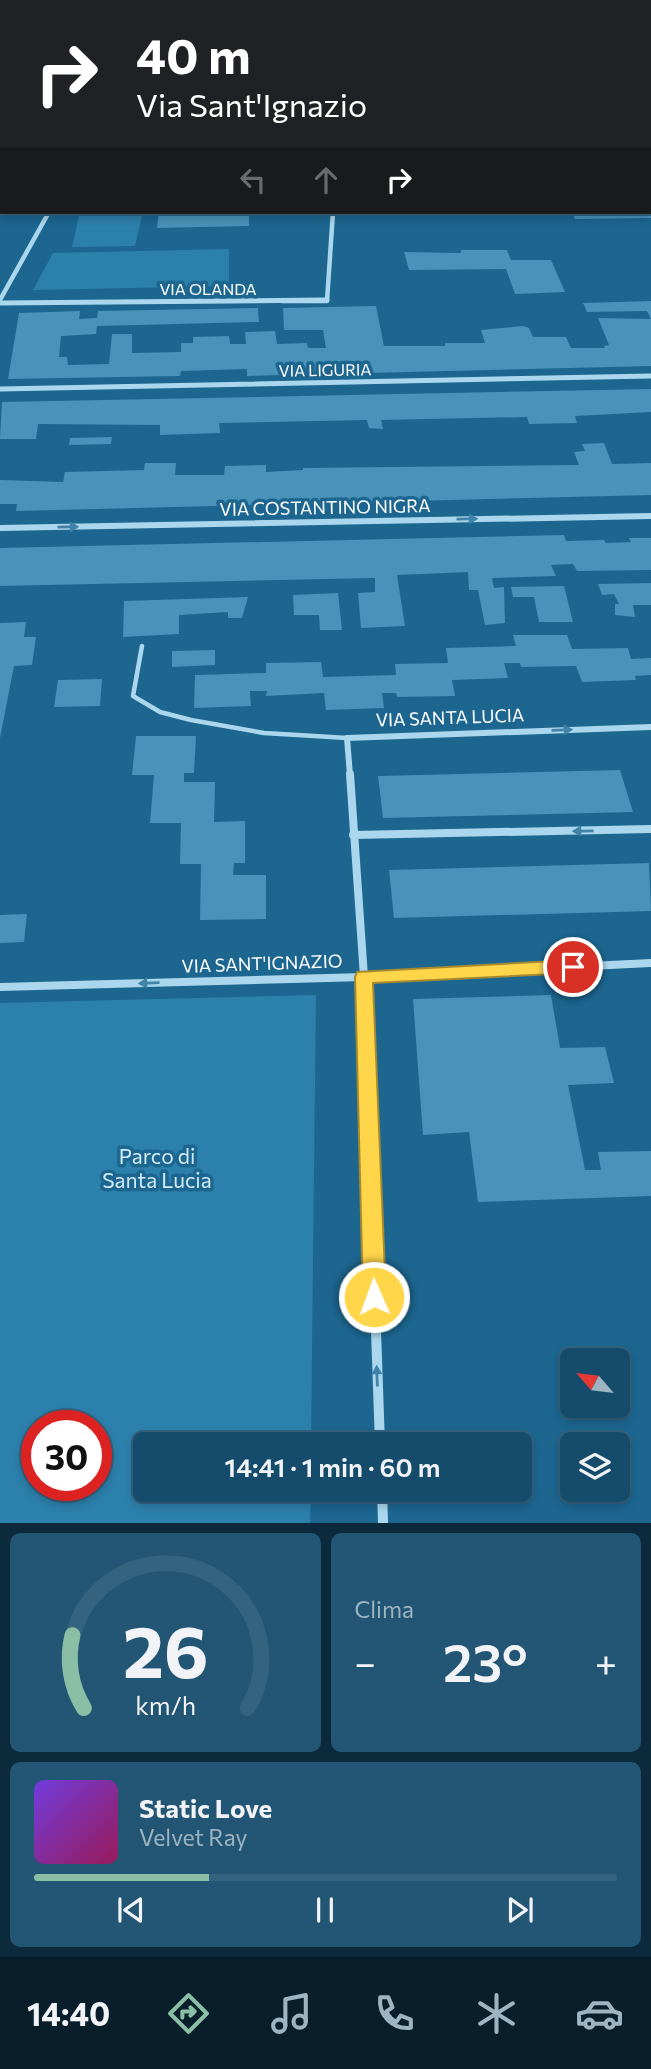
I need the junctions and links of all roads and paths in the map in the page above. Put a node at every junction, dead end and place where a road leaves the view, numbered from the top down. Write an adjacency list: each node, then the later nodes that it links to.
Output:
1 (48, 214): 3 (street)
2 (332, 214): 3 (street, VIA OLANDA)
3 (0, 301)
4 (651, 376): 5 (street, VIA LIGURIA)
5 (0, 389)
6 (651, 516): 7 (street, VIA COSTANTINO NIGRA, one-way to 6)
7 (0, 528)
8 (142, 646): 10 (lane)
9 (651, 727): 10 (street, VIA SANTA LUCIA, one-way to 9)
10 (347, 738): 12 (street)
11 (651, 829): 12 (street, one-way to 12)
12 (353, 835): 14 (street)
13 (651, 963): 14 (street, VIA SANT'IGNAZIO)
14 (364, 977): 15 (street, VIA SANT'IGNAZIO, one-way to 15); 16 (street, one-way to 14)
15 (0, 987)
16 (380, 1432)
17 (382, 1502): 18 (street)
18 (383, 1523)

